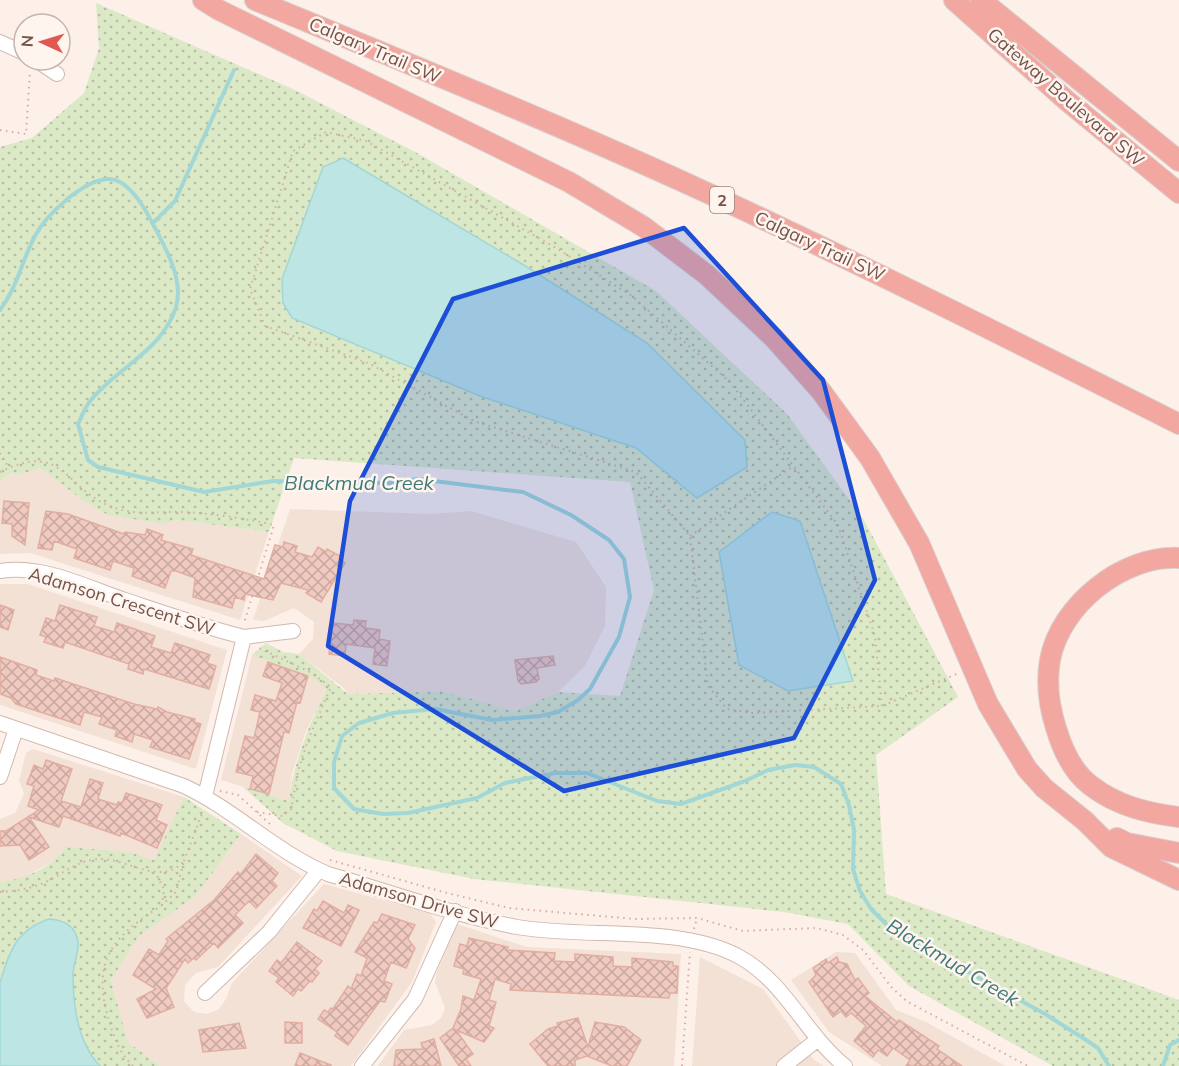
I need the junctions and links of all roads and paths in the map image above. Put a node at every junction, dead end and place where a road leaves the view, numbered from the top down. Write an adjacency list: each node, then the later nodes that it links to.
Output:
1 (203, 0): 22 (highway)
2 (255, 0): 11 (highway, Calgary Trail SW / 2)
3 (954, 0): 10 (highway, Gateway Boulevard SW)
4 (981, 0): 9 (highway)
5 (32, 72): 8 (path)
6 (53, 72): 7 (street)
7 (57, 74)
8 (0, 130)
9 (1179, 162)
10 (1179, 193)
11 (1179, 423)
12 (0, 453): 14 (path)
13 (793, 466): 16 (path); 16 (path); 23 (path)
14 (9, 468): 15 (path); 19 (path)
15 (0, 472)
16 (690, 536): 23 (path)
17 (1179, 558): 29 (highway)
18 (0, 571): 19 (street, Adamson Crescent SW)
19 (244, 630): 20 (street, Adamson Crescent SW); 27 (street)
20 (293, 631)
21 (256, 646): 28 (path)
22 (972, 668): 23 (path); 30 (highway)
23 (882, 706)
24 (0, 723): 25 (street, Adamson Drive SW)
25 (16, 729): 26 (street); 27 (street, Adamson Drive SW)
26 (0, 777)
27 (205, 801): 32 (path); 33 (street, Adamson Drive SW)
28 (254, 811)
29 (1179, 817)
30 (1085, 821): 31 (highway); 35 (highway)
31 (1179, 853)
32 (184, 861): 34 (path); 37 (path)
33 (319, 870): 38 (street, Adamson Drive SW); 42 (street)
34 (156, 874): 36 (path); 37 (path)
35 (1179, 880)
36 (0, 892)
37 (162, 905): 44 (path)
38 (455, 911): 43 (street, Adamson Drive SW); 45 (street)
39 (697, 918): 40 (path)
40 (693, 934)
41 (690, 949): 46 (path)
42 (205, 993)
43 (817, 1040): 47 (street); 48 (street, Adamson Drive SW)
44 (133, 1066)
45 (362, 1066)
46 (682, 1066)
47 (784, 1066)
48 (845, 1066)

